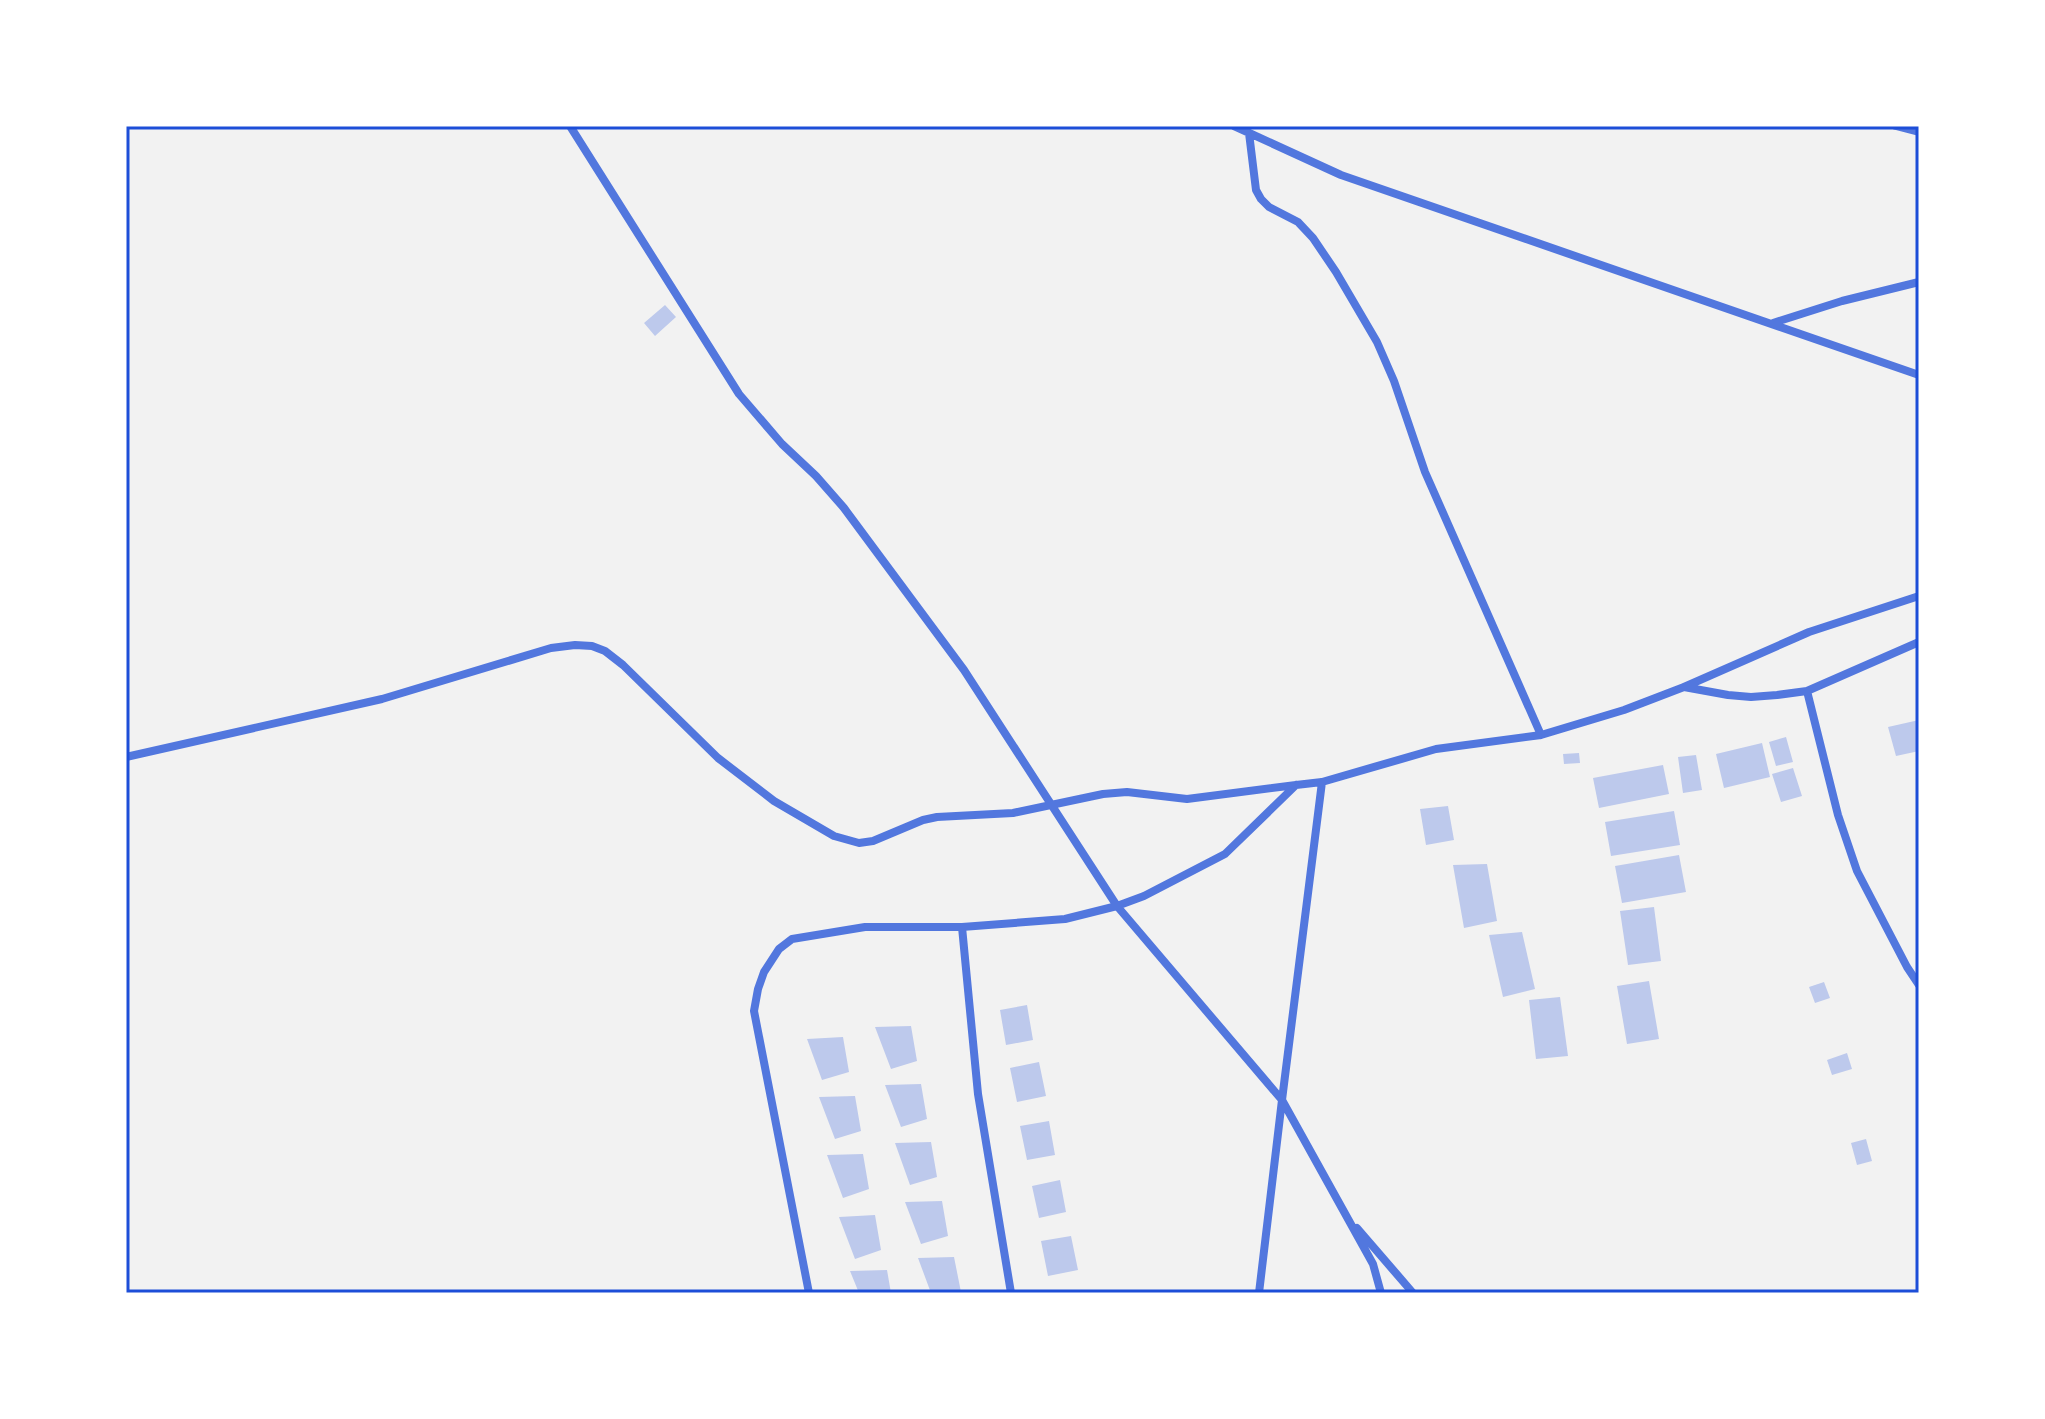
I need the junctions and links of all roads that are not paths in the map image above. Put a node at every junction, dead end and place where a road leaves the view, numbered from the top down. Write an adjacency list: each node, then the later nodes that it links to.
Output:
1 (570, 126): 17 (street)
2 (1234, 126): 5 (street)
3 (1896, 126): 4 (street)
4 (1919, 132)
5 (1249, 133): 7 (street); 13 (street)
6 (1919, 282): 7 (street)
7 (1772, 324): 8 (street)
8 (1919, 375)
9 (1919, 596): 11 (street)
10 (1919, 642): 12 (street)
11 (1684, 687): 12 (street); 13 (street)
12 (1807, 691): 20 (street)
13 (1541, 735): 15 (street)
14 (126, 757): 17 (street)
15 (1322, 782): 16 (street); 21 (street)
16 (1296, 785): 17 (street); 18 (street)
17 (1053, 805): 18 (street)
18 (1117, 906): 19 (street); 21 (street)
19 (962, 927): 23 (street); 24 (street)
20 (1919, 985)
21 (1282, 1100): 22 (street); 25 (street)
22 (1345, 1216): 26 (street); 27 (street)
23 (809, 1293)
24 (1011, 1293)
25 (1259, 1293)
26 (1381, 1293)
27 (1413, 1293)

